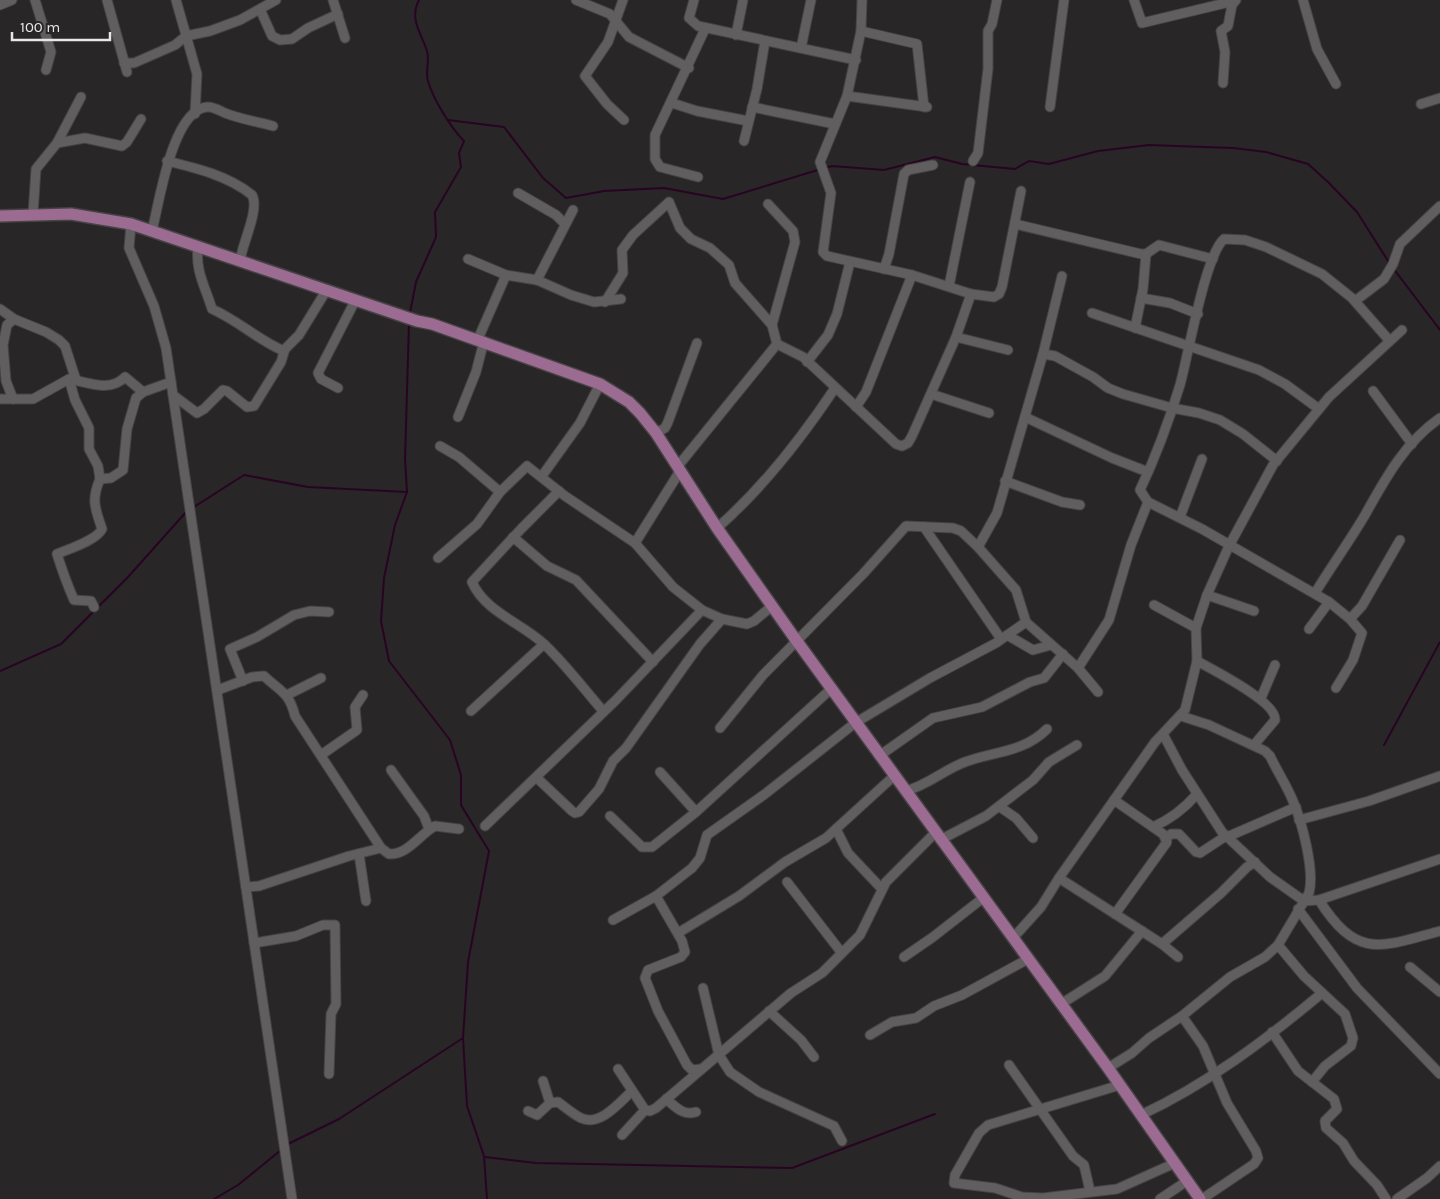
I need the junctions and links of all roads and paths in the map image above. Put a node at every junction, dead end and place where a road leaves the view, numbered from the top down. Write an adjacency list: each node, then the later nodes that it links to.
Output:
1 (12, 0): 18 (street)
2 (35, 0): 31 (street)
3 (107, 0): 25 (street)
4 (176, 0): 25 (street)
5 (276, 0): 19 (street)
6 (333, 0): 20 (street)
7 (576, 0): 21 (street)
8 (623, 0): 21 (street)
9 (694, 0): 22 (street)
10 (743, 0): 24 (street)
11 (811, 0): 28 (street)
12 (862, 0): 23 (street)
13 (997, 0): 50 (street)
14 (1064, 0): 40 (street)
15 (1134, 0): 16 (street)
16 (1235, 0): 32 (street)
17 (1303, 0): 33 (street)
18 (0, 5)
19 (260, 9): 20 (street); 25 (street)
20 (338, 14): 26 (street)
21 (615, 19): 30 (street); 43 (street)
22 (705, 29): 24 (street); 30 (street)
23 (861, 31): 29 (street); 34 (street)
24 (736, 35): 27 (street)
25 (186, 36): 41 (street)
26 (345, 38)
27 (765, 41): 28 (street); 39 (street)
28 (801, 48): 29 (street)
29 (856, 60): 34 (street)
30 (689, 68): 37 (street)
31 (46, 70)
32 (1223, 83)
33 (1336, 84)
34 (847, 96): 45 (street)
35 (81, 97): 48 (street)
36 (1440, 98): 38 (street)
37 (672, 103): 44 (street); 52 (street)
38 (1421, 104)
39 (752, 107): 44 (street); 45 (street)
40 (1050, 107)
41 (195, 114): 46 (street); 49 (street)
42 (141, 119): 48 (street)
43 (624, 120)
44 (748, 121): 47 (street)
45 (835, 124): 70 (street)
46 (273, 126)
47 (744, 141)
48 (57, 143): 59 (street)
49 (167, 161): 64 (street); 69 (street)
50 (973, 162)
51 (933, 165): 71 (street)
52 (698, 177)
53 (970, 182): 76 (street)
54 (1021, 190): 63 (street)
55 (518, 193): 62 (street)
56 (768, 204): 88 (street)
57 (1440, 206): 82 (street)
58 (573, 210): 62 (street)
59 (33, 214): 60 (main road); 61 (main road)
60 (0, 216)
61 (131, 224): 64 (main road); 102 (street)
62 (565, 224): 75 (street)
63 (1015, 224): 66 (street); 78 (street)
64 (152, 231): 65 (main road)
65 (198, 246): 69 (main road); 98 (street)
66 (1146, 254): 67 (street); 79 (street)
67 (1213, 258): 82 (street); 86 (street)
68 (468, 259): 72 (street)
69 (240, 261): 77 (main road)
70 (850, 262): 71 (street); 100 (street)
71 (884, 269): 73 (street)
72 (506, 275): 75 (street); 92 (street)
73 (912, 275): 76 (street); 112 (street)
74 (1062, 276): 99 (street)
75 (537, 280): 83 (street)
76 (949, 286): 78 (street)
77 (326, 291): 81 (main road); 98 (street)
78 (971, 294): 91 (street)
79 (1141, 298): 86 (street); 89 (street)
80 (621, 299): 83 (street)
81 (355, 301): 92 (main road); 104 (street)
82 (1355, 301): 93 (street)
83 (605, 302): 88 (street)
84 (0, 309): 87 (street)
85 (1092, 312): 89 (street)
86 (1198, 314): 96 (street)
87 (14, 318): 101 (street); 110 (street)
88 (772, 325): 95 (street)
89 (1135, 328): 96 (street)
90 (1402, 330): 93 (street)
91 (956, 337): 97 (street); 108 (street)
92 (481, 340): 103 (main road); 116 (street)
93 (1389, 340): 114 (street)
94 (697, 343): 119 (street)
95 (778, 344): 100 (street); 124 (street)
96 (1188, 346): 113 (street); 114 (street)
97 (1008, 350)
98 (284, 351): 109 (street)
99 (1043, 354): 113 (street); 117 (street)
100 (807, 362): 105 (street)
101 (72, 379): 107 (street); 110 (street); 127 (street)
102 (171, 382): 107 (street); 109 (street)
103 (600, 384): 119 (main road); 126 (street)
104 (338, 388)
105 (835, 388): 112 (street); 134 (street)
106 (1373, 391): 120 (street)
107 (143, 392): 127 (street)
108 (931, 394): 112 (street); 115 (street)
109 (173, 395): 169 (street)
110 (13, 398): 111 (street)
111 (0, 400)
112 (856, 407)
113 (1172, 408): 123 (street); 125 (street)
114 (1319, 409): 123 (street)
115 (989, 413)
116 (458, 417)
117 (1025, 417): 125 (street); 128 (street)
118 (1440, 418): 120 (street)
119 (656, 433): 124 (main road)
120 (1412, 444): 142 (street)
121 (440, 446): 130 (street)
122 (1202, 459): 133 (street)
123 (1277, 461): 140 (street)
124 (679, 469): 134 (main road); 138 (street)
125 (1148, 472): 131 (street)
126 (542, 476): 129 (street); 130 (street)
127 (100, 479): 147 (street)
128 (1005, 481): 132 (street); 139 (street)
129 (559, 491): 136 (street); 138 (street)
130 (500, 492): 141 (street)
131 (1148, 502): 133 (street); 164 (street)
132 (1080, 505)
133 (1180, 517): 140 (street)
134 (717, 528): 146 (main road)
135 (924, 528): 139 (street); 156 (street); 157 (street)
136 (513, 537): 158 (street); 162 (street)
137 (1400, 540): 152 (street)
138 (635, 544): 148 (street)
139 (978, 546): 153 (street)
140 (1229, 546): 142 (street); 143 (street)
141 (438, 558)
142 (1315, 594): 144 (street)
143 (1207, 595): 149 (street); 154 (street)
144 (1329, 602): 152 (street); 155 (street)
145 (1154, 605): 154 (street)
146 (772, 606): 151 (street); 157 (main road)
147 (94, 607)
148 (702, 610): 151 (street); 162 (street)
149 (1254, 611)
150 (329, 612): 166 (street)
151 (722, 619): 189 (street)
152 (1350, 619): 167 (street)
153 (1026, 622): 156 (street); 159 (street)
154 (1196, 628): 161 (street)
155 (1309, 629)
156 (1004, 637): 159 (street); 177 (street)
157 (796, 640): 168 (main road); 178 (street)
158 (544, 644): 174 (street); 175 (street)
159 (1050, 645): 160 (street)
160 (1063, 654): 164 (street); 184 (street)
161 (1197, 661): 173 (street); 176 (street)
162 (653, 662): 175 (street)
163 (1275, 665): 173 (street)
164 (1078, 668): 170 (street)
165 (321, 678): 171 (street)
166 (243, 680): 169 (street); 171 (street)
167 (1336, 688)
168 (831, 689): 177 (main road); 195 (street)
169 (218, 690): 214 (street)
170 (1098, 692)
171 (287, 695): 183 (street)
172 (363, 695): 183 (street)
173 (1261, 698): 182 (street)
174 (471, 711)
175 (603, 711): 189 (street)
176 (1181, 716): 180 (street); 182 (street)
177 (855, 723): 184 (main road); 216 (street)
178 (720, 728)
179 (1047, 729): 190 (street)
180 (1162, 734): 191 (street); 192 (street)
181 (1077, 745): 193 (street)
182 (1254, 745): 194 (street)
183 (321, 755): 208 (street)
184 (879, 756): 187 (main road)
185 (391, 770): 201 (street)
186 (660, 772): 195 (street)
187 (894, 776): 190 (main road); 203 (street)
188 (1440, 776): 198 (street)
189 (537, 778): 199 (street)
190 (905, 791): 204 (main road)
191 (1197, 794): 197 (street); 206 (street)
192 (1114, 800): 200 (street); 212 (street)
193 (1000, 807): 204 (street); 207 (street)
194 (1296, 807): 198 (street); 206 (street)
195 (696, 812): 196 (street)
196 (610, 816)
197 (1169, 820): 200 (street); 205 (street)
198 (1299, 820): 220 (street)
199 (485, 826)
200 (1153, 827): 205 (street)
201 (429, 829): 202 (street); 208 (street)
202 (459, 829)
203 (836, 829): 215 (street); 225 (street)
204 (938, 836): 215 (street); 217 (main road)
205 (1164, 836): 206 (street); 221 (street)
206 (1226, 836): 211 (street)
207 (1033, 838)
208 (381, 848): 209 (street)
209 (359, 854): 214 (street); 219 (street)
210 (1440, 859): 218 (street)
211 (1255, 862): 220 (street); 228 (street)
212 (1059, 878): 221 (street); 226 (street)
213 (787, 882): 230 (street)
214 (246, 887): 227 (street)
215 (881, 888): 230 (street)
216 (656, 896): 222 (street); 225 (street)
217 (983, 898): 226 (main road); 231 (street)
218 (1319, 900): 220 (street); 224 (street)
219 (366, 901)
220 (1301, 905): 229 (street); 251 (street)
221 (1115, 914): 223 (street)
222 (613, 920)
223 (1142, 931): 228 (street); 238 (street)
224 (1440, 931)
225 (678, 933): 248 (street)
226 (1013, 938): 233 (main road)
227 (254, 943): 250 (street); 270 (street)
228 (1162, 944): 232 (street)
229 (1278, 945): 237 (street); 240 (street)
230 (841, 952): 239 (street)
231 (904, 957)
232 (1178, 957)
233 (1028, 959): 238 (main road); 242 (street)
234 (1410, 966): 236 (street)
235 (704, 988): 243 (street)
236 (1440, 992)
237 (1322, 993): 241 (street); 253 (street)
238 (1061, 1004): 246 (main road)
239 (769, 1011): 243 (street); 244 (street)
240 (1182, 1016): 246 (street); 249 (street)
241 (1272, 1032): 249 (street); 253 (street)
242 (870, 1035)
243 (719, 1055): 248 (street); 264 (street)
244 (814, 1057)
245 (1009, 1065): 258 (street)
246 (1108, 1068): 254 (main road)
247 (618, 1069): 255 (street)
248 (702, 1069): 256 (street)
249 (1214, 1073): 262 (street); 272 (street)
250 (328, 1074)
251 (1440, 1074)
252 (543, 1080): 257 (street)
253 (1312, 1082): 273 (street)
254 (1120, 1085): 258 (street); 262 (main road)
255 (632, 1091): 257 (street); 259 (street)
256 (666, 1099): 259 (street); 261 (street)
257 (550, 1103): 260 (street)
258 (1041, 1109): 268 (street); 269 (street)
259 (645, 1110): 263 (street)
260 (528, 1111)
261 (696, 1112)
262 (1141, 1115): 265 (main road)
263 (622, 1135)
264 (842, 1141)
265 (1175, 1163): 267 (main road); 268 (street)
266 (1440, 1166): 274 (street)
267 (1187, 1181): 271 (street); 272 (main road)
268 (1090, 1191): 269 (street)
269 (1043, 1198)
270 (292, 1199)
271 (1160, 1199)
272 (1201, 1199)
273 (1386, 1199)
274 (1396, 1199)

